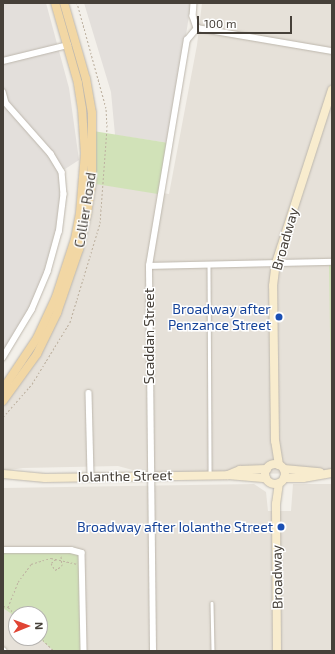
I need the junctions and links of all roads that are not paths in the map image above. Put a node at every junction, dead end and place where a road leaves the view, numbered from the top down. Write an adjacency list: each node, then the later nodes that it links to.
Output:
1 (55, 3): 5 (main road, Collier Road)
2 (64, 3): 17 (main road, Collier Road)
3 (194, 3): 4 (street)
4 (197, 28): 6 (street); 12 (street, Scaddan Street)
5 (68, 45): 7 (street); 15 (main road, Collier Road)
6 (332, 51)
7 (3, 61)
8 (332, 90): 11 (street, Broadway)
9 (3, 92): 14 (street)
10 (332, 262): 11 (street)
11 (276, 263): 13 (street); 18 (street, Broadway)
12 (149, 266): 13 (street); 22 (street, Scaddan Street)
13 (209, 266): 24 (lane)
14 (3, 358)
15 (3, 389)
16 (89, 393): 27 (street)
17 (3, 401)
18 (275, 441): 19 (street, Broadway); 25 (street, Broadway)
19 (268, 467): 23 (street, Iolanthe Street); 25 (street, Iolanthe Street); 25 (street, Broadway)
20 (329, 473): 25 (street, Iolanthe Street)
21 (3, 474): 26 (street, Iolanthe Street)
22 (151, 475): 24 (street, Iolanthe Street); 27 (street, Iolanthe Street); 32 (street, Scaddan Street)
23 (228, 475): 24 (street, Iolanthe Street); 25 (street, Iolanthe Street)
24 (210, 476)
25 (277, 476): 34 (street, Broadway)
26 (22, 477): 27 (street, Iolanthe Street); 28 (street, Iolanthe Street)
27 (91, 477)
28 (3, 480)
29 (3, 550): 31 (street)
30 (212, 603): 33 (lane)
31 (84, 651)
32 (153, 651)
33 (213, 651)
34 (278, 651)

